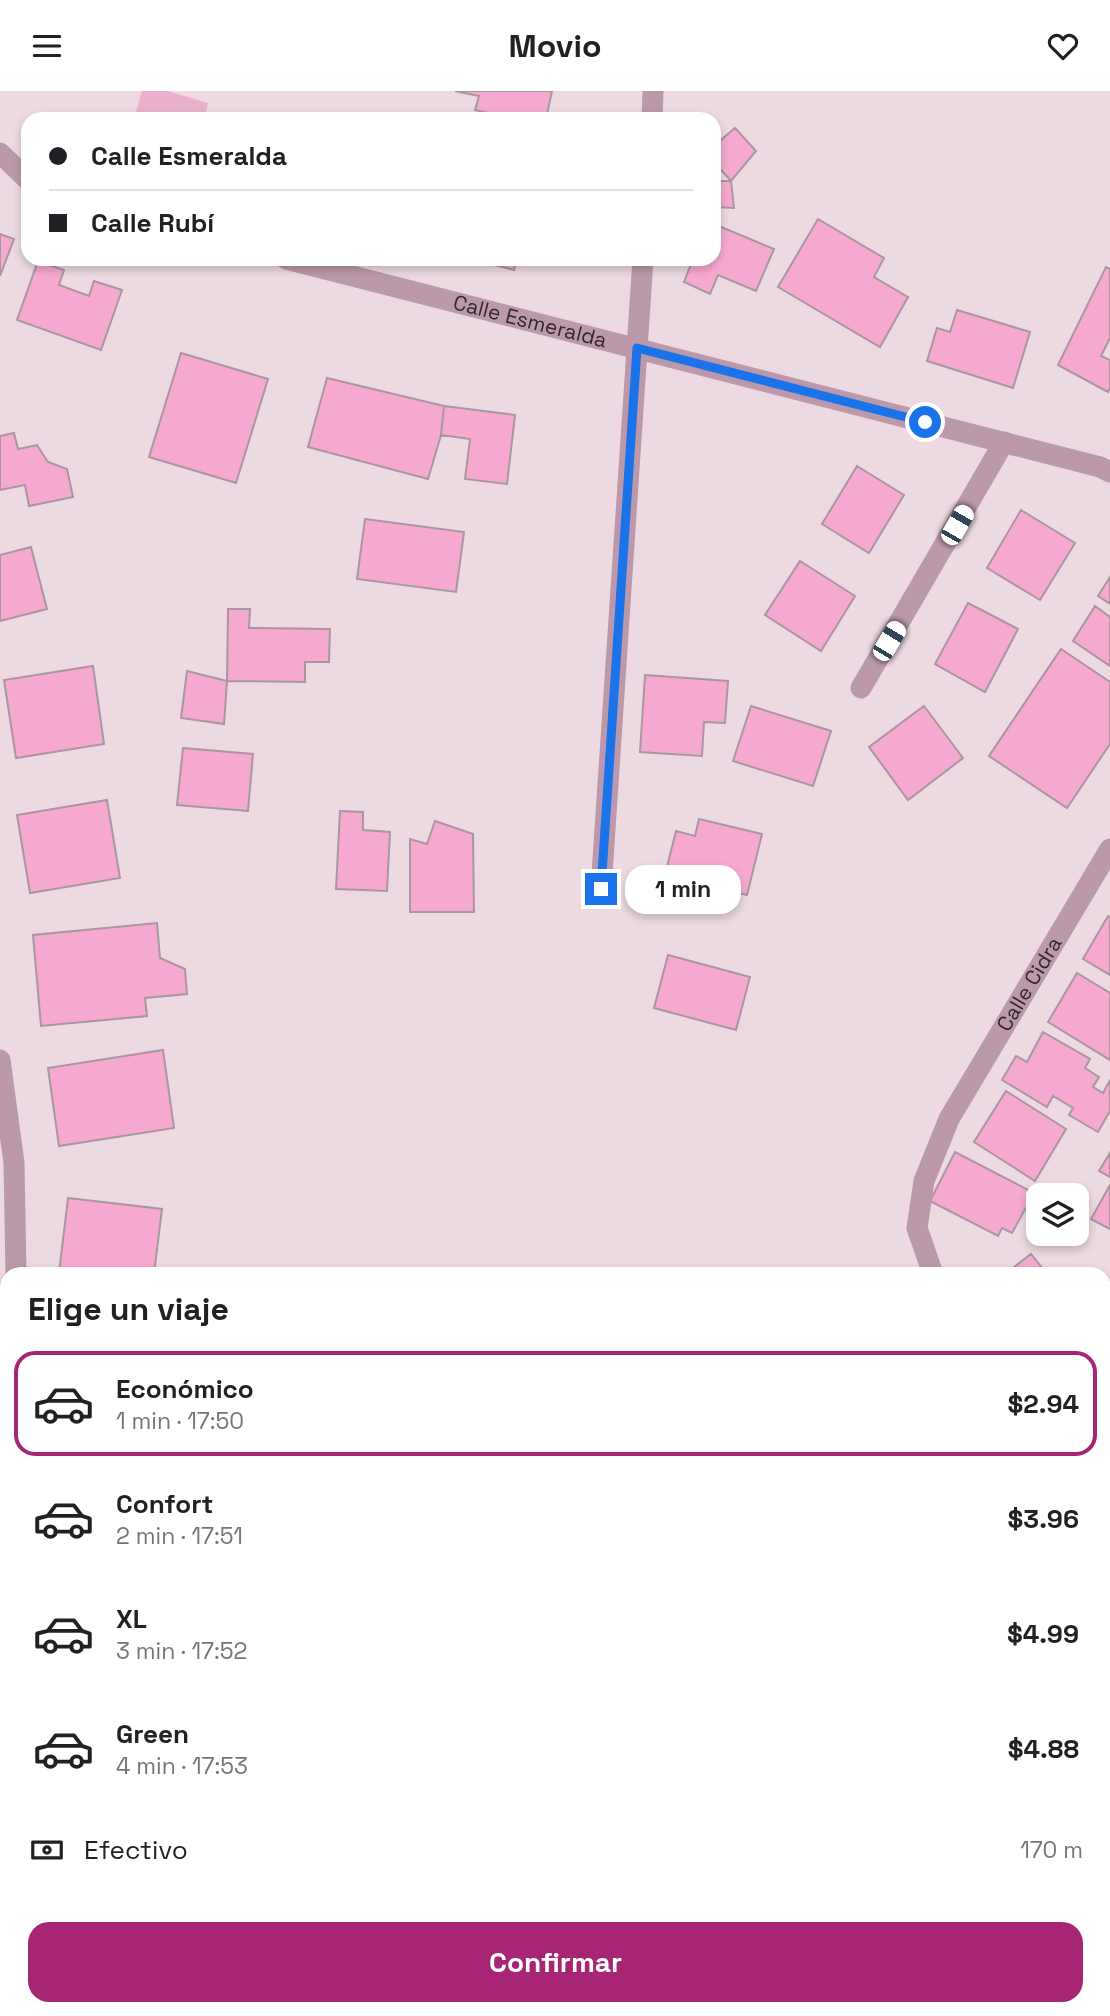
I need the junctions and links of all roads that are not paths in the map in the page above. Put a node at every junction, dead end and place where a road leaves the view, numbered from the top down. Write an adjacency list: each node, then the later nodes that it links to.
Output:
1 (653, 91): 2 (street)
2 (652, 112)
3 (0, 153): 4 (street)
4 (21, 173)
5 (314, 266): 7 (street, Calle Esmeralda)
6 (643, 266): 7 (street)
7 (637, 348): 8 (street, Calle Esmeralda); 12 (street)
8 (1004, 442): 9 (street, Calle Esmeralda); 10 (street)
9 (1105, 469)
10 (861, 688)
11 (1110, 849): 15 (street, Calle Cidra)
12 (601, 889)
13 (0, 1060): 14 (street)
14 (16, 1267)
15 (931, 1267)

